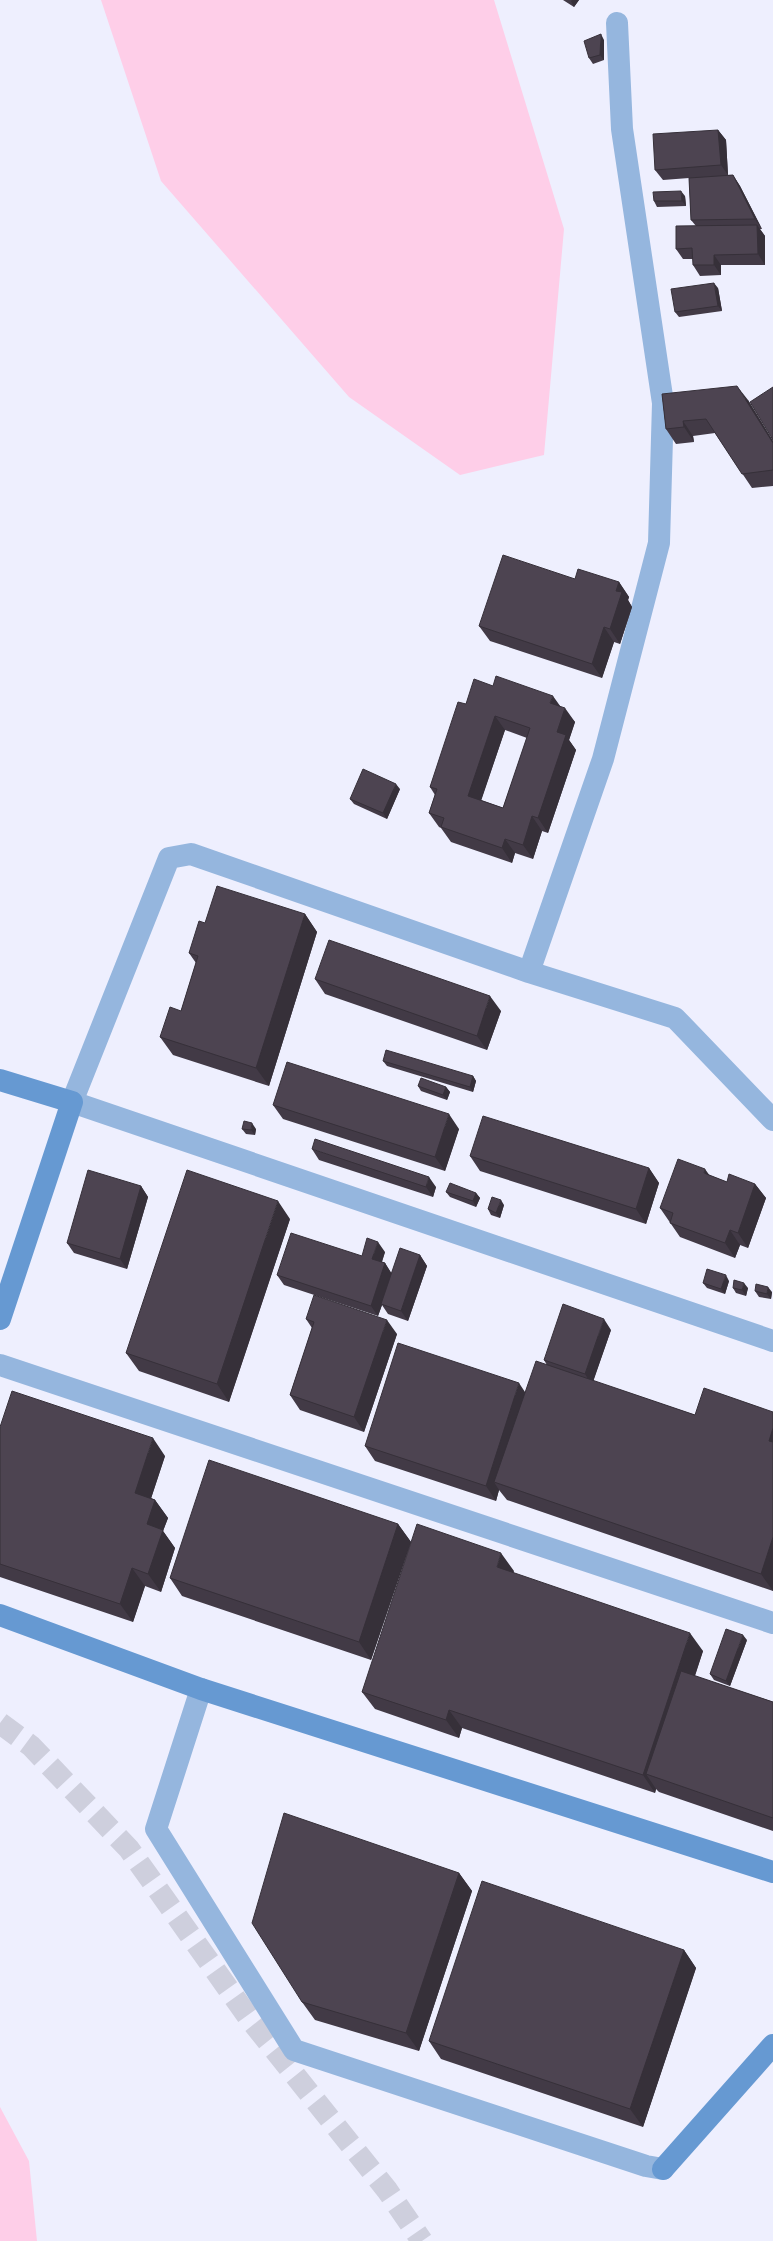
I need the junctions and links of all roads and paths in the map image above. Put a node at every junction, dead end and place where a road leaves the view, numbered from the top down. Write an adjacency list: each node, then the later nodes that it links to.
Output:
1 (617, 24): 2 (street)
2 (529, 972): 4 (street); 5 (street)
3 (0, 1080): 4 (street)
4 (72, 1102): 6 (street); 7 (street)
5 (773, 1120)
6 (0, 1319)
7 (773, 1341)
8 (0, 1365): 10 (street)
9 (0, 1615): 11 (street)
10 (773, 1623)
11 (201, 1689): 12 (street); 13 (street)
12 (773, 1872)
13 (773, 2045)

